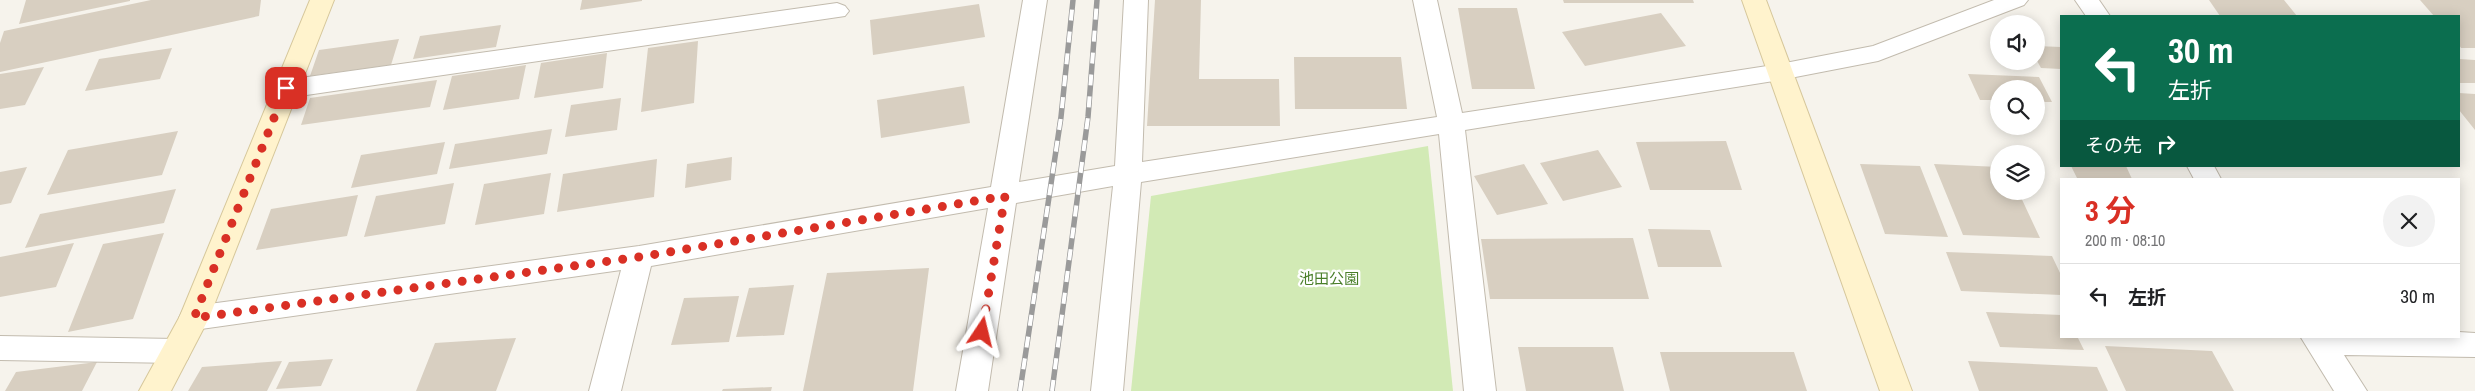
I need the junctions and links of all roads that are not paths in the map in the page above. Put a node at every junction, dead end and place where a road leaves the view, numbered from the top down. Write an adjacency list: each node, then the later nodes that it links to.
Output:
1 (322, 0): 11 (main road)
2 (1035, 0): 16 (street)
3 (1136, 0): 14 (street)
4 (1425, 0): 12 (street)
5 (1754, 0): 10 (main road)
6 (2016, 0): 10 (street)
7 (2087, 0): 9 (street)
8 (837, 11): 11 (street)
9 (2097, 15)
10 (1780, 72): 12 (street); 28 (main road)
11 (286, 88): 18 (main road)
12 (1452, 122): 14 (street); 27 (street)
13 (2201, 167): 15 (street)
14 (1128, 174): 16 (street); 26 (street)
15 (2207, 178)
16 (1005, 196): 17 (street); 25 (street)
17 (639, 257): 18 (street); 24 (street)
18 (194, 318): 22 (main road)
19 (2317, 339): 20 (street); 29 (street)
20 (2475, 346)
21 (0, 348): 22 (street)
22 (176, 351): 23 (main road)
23 (155, 391)
24 (605, 391)
25 (972, 391)
26 (1107, 391)
27 (1480, 391)
28 (1896, 391)
29 (2351, 391)

